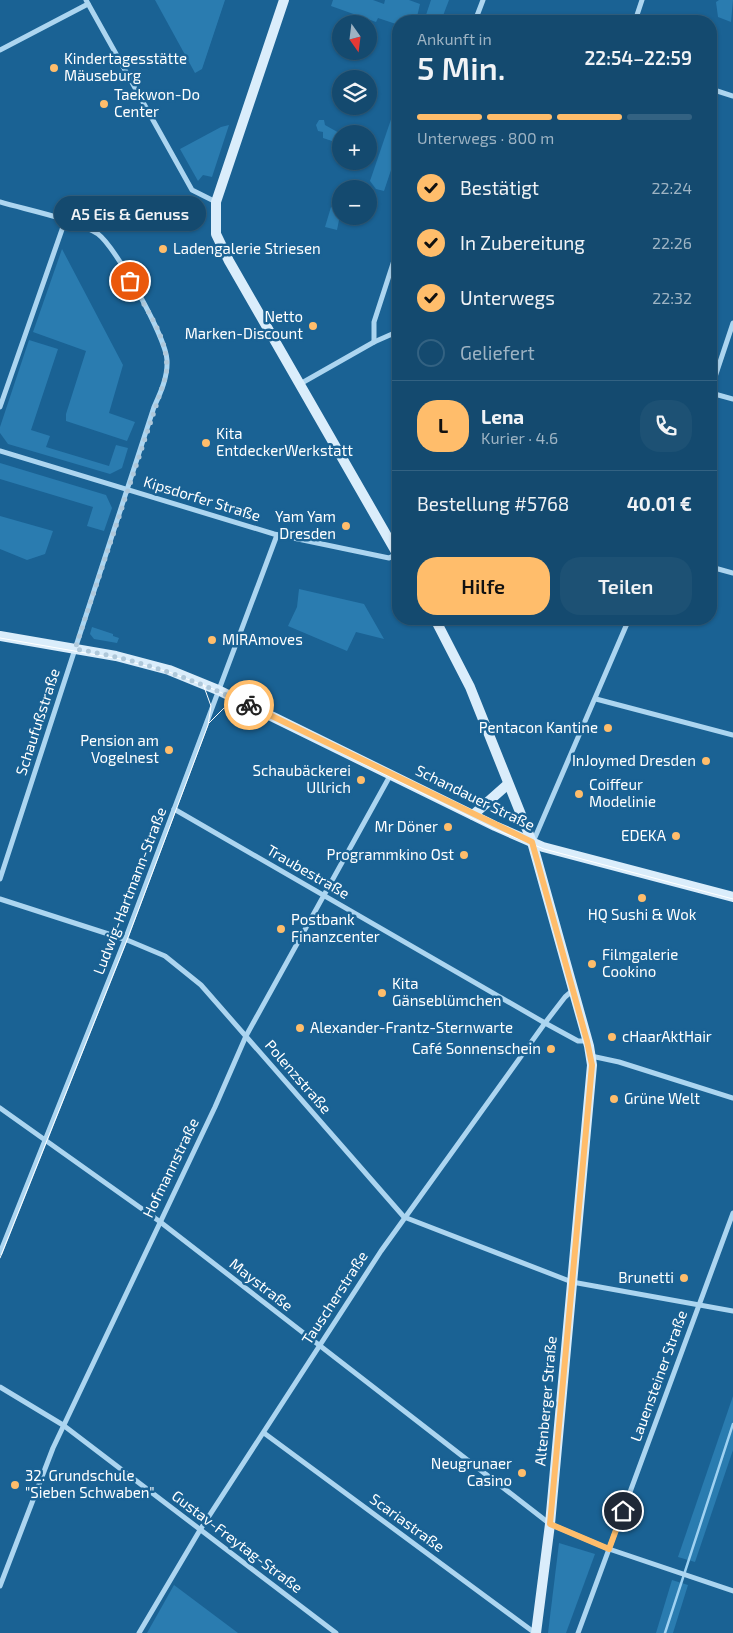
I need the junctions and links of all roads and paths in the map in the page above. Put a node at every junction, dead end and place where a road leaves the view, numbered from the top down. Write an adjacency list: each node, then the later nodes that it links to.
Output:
1 (284, 0): 11 (main road)
2 (483, 0): 5 (street)
3 (642, 0): 6 (street)
4 (87, 2): 7 (street); 11 (street)
5 (477, 15)
6 (637, 15)
7 (0, 50)
8 (717, 90): 9 (street)
9 (733, 96)
10 (0, 202): 12 (street, Schaufußstraße)
11 (216, 202): 18 (main road)
12 (65, 221): 21 (street); 23 (street, Schaufußstraße)
13 (392, 267): 16 (street)
14 (733, 323): 17 (street)
15 (392, 334): 16 (street)
16 (374, 342): 18 (street)
17 (717, 371)
18 (300, 384): 25 (main road)
19 (717, 395): 20 (street)
20 (733, 399)
21 (0, 407)
22 (0, 451): 23 (street, Kipsdorfer Straße)
23 (128, 488): 24 (street, Kipsdorfer Straße); 32 (street, Schaufußstraße)
24 (277, 534): 26 (street, Kipsdorfer Straße); 33 (street, Ludwig-Hartmann-Straße)
25 (392, 545)
26 (392, 557)
27 (717, 568): 28 (street)
28 (733, 572)
29 (438, 625): 37 (main road, Altenberger Straße)
30 (627, 625): 34 (street)
31 (0, 636): 32 (main road, Schandauer Straße)
32 (75, 649): 33 (main road, Schandauer Straße); 41 (street, Schaufußstraße)
33 (218, 690): 36 (main road, Schandauer Straße); 38 (street, Ludwig-Hartmann-Straße)
34 (596, 699): 35 (street); 40 (street)
35 (733, 735)
36 (391, 774): 39 (main road, Schandauer Straße); 42 (street, Hofmannstraße)
37 (508, 784): 39 (main road); 40 (main road, Altenberger Straße)
38 (174, 809): 42 (street, Traubestraße); 45 (street, Ludwig-Hartmann-Straße)
39 (473, 815): 40 (main road, Schandauer Straße)
40 (532, 842): 43 (main road, Schandauer Straße); 46 (main road, Altenberger Straße)
41 (0, 879)
42 (325, 896): 47 (street, Traubestraße); 48 (street, Hofmannstraße)
43 (733, 897)
44 (0, 899): 45 (street, Polenzstraße)
45 (125, 940): 48 (street, Polenzstraße); 53 (street, Ludwig-Hartmann-Straße)
46 (572, 991): 47 (street, Tauscherstraße); 49 (main road, Altenberger Straße)
47 (544, 1023): 49 (street, Traubestraße); 55 (street, Tauscherstraße)
48 (246, 1036): 55 (street, Polenzstraße); 56 (street, Hofmannstraße)
49 (587, 1041): 50 (main road, Altenberger Straße)
50 (590, 1056): 51 (street); 58 (main road, Altenberger Straße)
51 (733, 1098)
52 (0, 1108): 53 (street, Maystraße)
53 (45, 1140): 56 (street, Maystraße); 57 (street, Ludwig-Hartmann-Straße)
54 (733, 1213): 59 (street, Lauensteiner Straße)
55 (404, 1217): 58 (street, Polenzstraße); 61 (street, Tauscherstraße)
56 (159, 1221): 61 (street, Maystraße); 63 (street, Hofmannstraße)
57 (0, 1253)
58 (572, 1282): 59 (street, Polenzstraße); 65 (main road, Altenberger Straße)
59 (699, 1305): 60 (street, Polenzstraße); 67 (street, Lauensteiner Straße)
60 (733, 1311)
61 (319, 1346): 64 (street, Tauscherstraße); 65 (street, Maystraße)
62 (0, 1387): 63 (street, Gustav-Freytag-Straße)
63 (63, 1425): 66 (street, Gustav-Freytag-Straße); 68 (street, Hofmannstraße)
64 (264, 1432): 66 (street, Tauscherstraße); 72 (street, Scariastraße)
65 (550, 1524): 67 (street, Maystraße); 72 (main road, Altenberger Straße)
66 (200, 1530): 70 (street, Tauscherstraße); 71 (street, Gustav-Freytag-Straße)
67 (609, 1549): 69 (street, Maystraße); 73 (street, Lauensteiner Straße)
68 (0, 1586)
69 (733, 1591)
70 (139, 1633)
71 (336, 1633)
72 (536, 1633)
73 (578, 1633)

